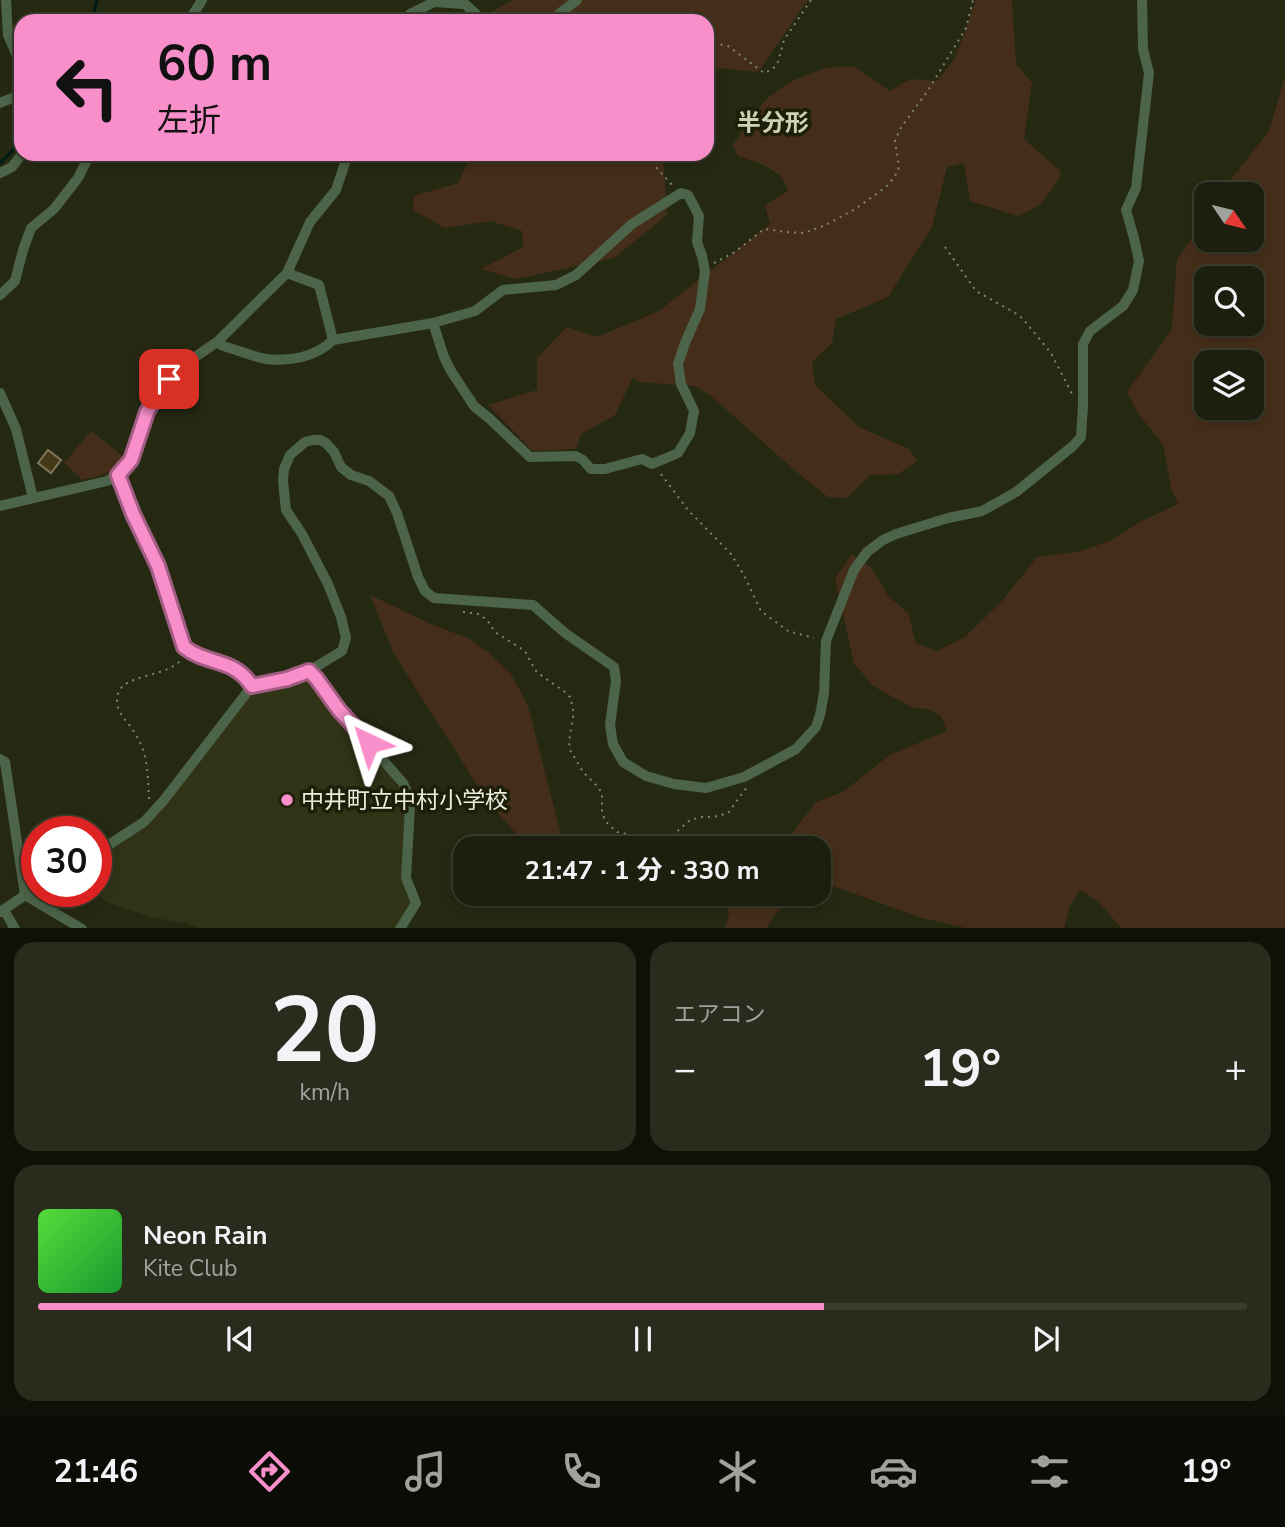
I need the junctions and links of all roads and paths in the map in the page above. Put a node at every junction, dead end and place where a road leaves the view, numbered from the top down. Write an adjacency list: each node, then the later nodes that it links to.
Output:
1 (6, 0): 10 (street)
2 (577, 0): 8 (street)
3 (811, 0): 9 (path)
4 (973, 0): 18 (path)
5 (1142, 0): 25 (street)
6 (410, 14): 7 (street)
7 (476, 14)
8 (559, 14)
9 (714, 43)
10 (14, 49)
11 (17, 161): 15 (street)
12 (86, 161): 20 (street)
13 (346, 161): 19 (street)
14 (654, 161): 16 (path)
15 (0, 173)
16 (681, 193): 18 (street); 21 (street)
17 (945, 247): 25 (path)
18 (704, 268): 26 (street)
19 (287, 273): 22 (street); 23 (street)
20 (0, 295)
21 (433, 323): 22 (street); 26 (street)
22 (333, 340): 23 (street)
23 (217, 342): 27 (street)
24 (0, 393): 28 (street)
25 (1083, 413): 31 (street)
26 (652, 464): 31 (path)
27 (118, 475): 28 (street); 32 (street)
28 (33, 498): 29 (street)
29 (0, 506)
30 (463, 612): 36 (path)
31 (826, 642): 36 (street)
32 (188, 650): 34 (street); 37 (path)
33 (309, 671): 34 (street); 36 (street); 45 (street)
34 (252, 686): 37 (street)
35 (0, 759): 39 (street)
36 (751, 773)
37 (150, 815): 38 (street)
38 (112, 843)
39 (21, 868)
40 (21, 898): 42 (street)
41 (45, 907): 44 (street)
42 (2, 911): 43 (street)
43 (14, 928)
44 (80, 928)
45 (401, 928)

